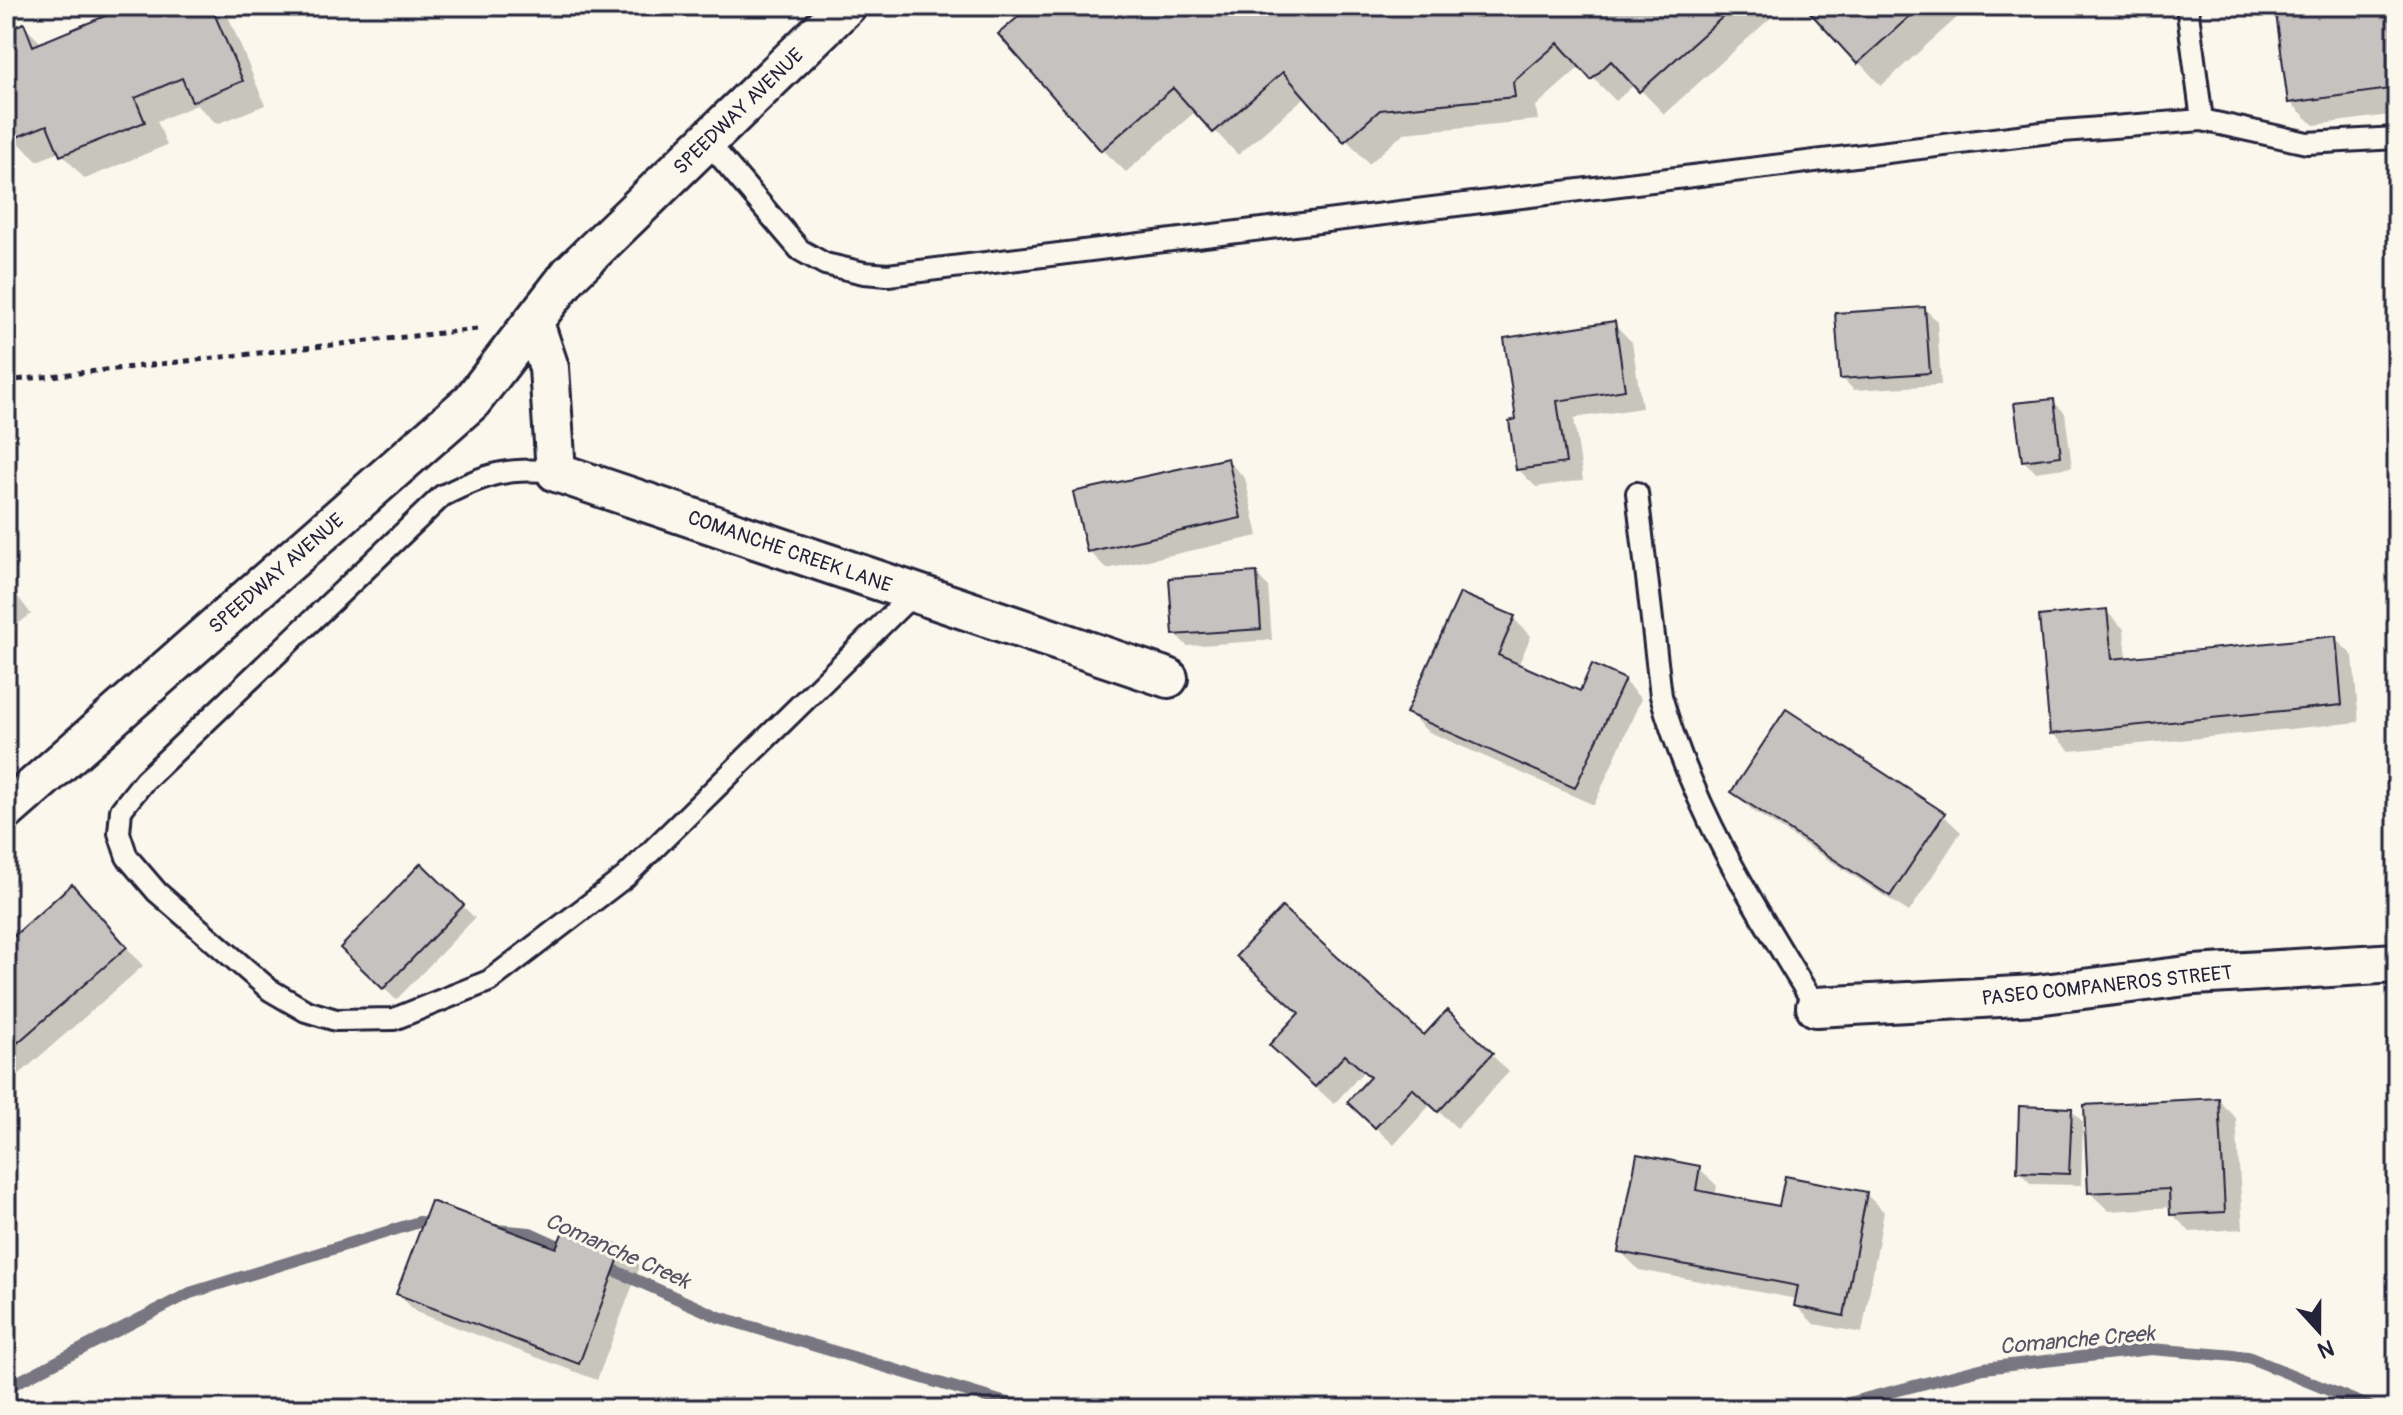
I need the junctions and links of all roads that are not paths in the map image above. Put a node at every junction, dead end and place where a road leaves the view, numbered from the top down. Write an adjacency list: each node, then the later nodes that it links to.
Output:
1 (846, 6): 5 (street, SPEEDWAY AVENUE)
2 (2187, 6): 3 (lane)
3 (2202, 120): 4 (lane); 5 (lane)
4 (2397, 138)
5 (707, 141): 6 (street, SPEEDWAY AVENUE)
6 (534, 323): 7 (street); 11 (street, SPEEDWAY AVENUE)
7 (556, 472): 9 (street, COMANCHE CREEK LANE); 9 (lane)
8 (1637, 493): 13 (lane)
9 (914, 593): 10 (street, COMANCHE CREEK LANE)
10 (1168, 678)
11 (6, 811)
12 (2397, 963): 13 (street, PASEO COMPANEROS STREET)
13 (1816, 1007)

